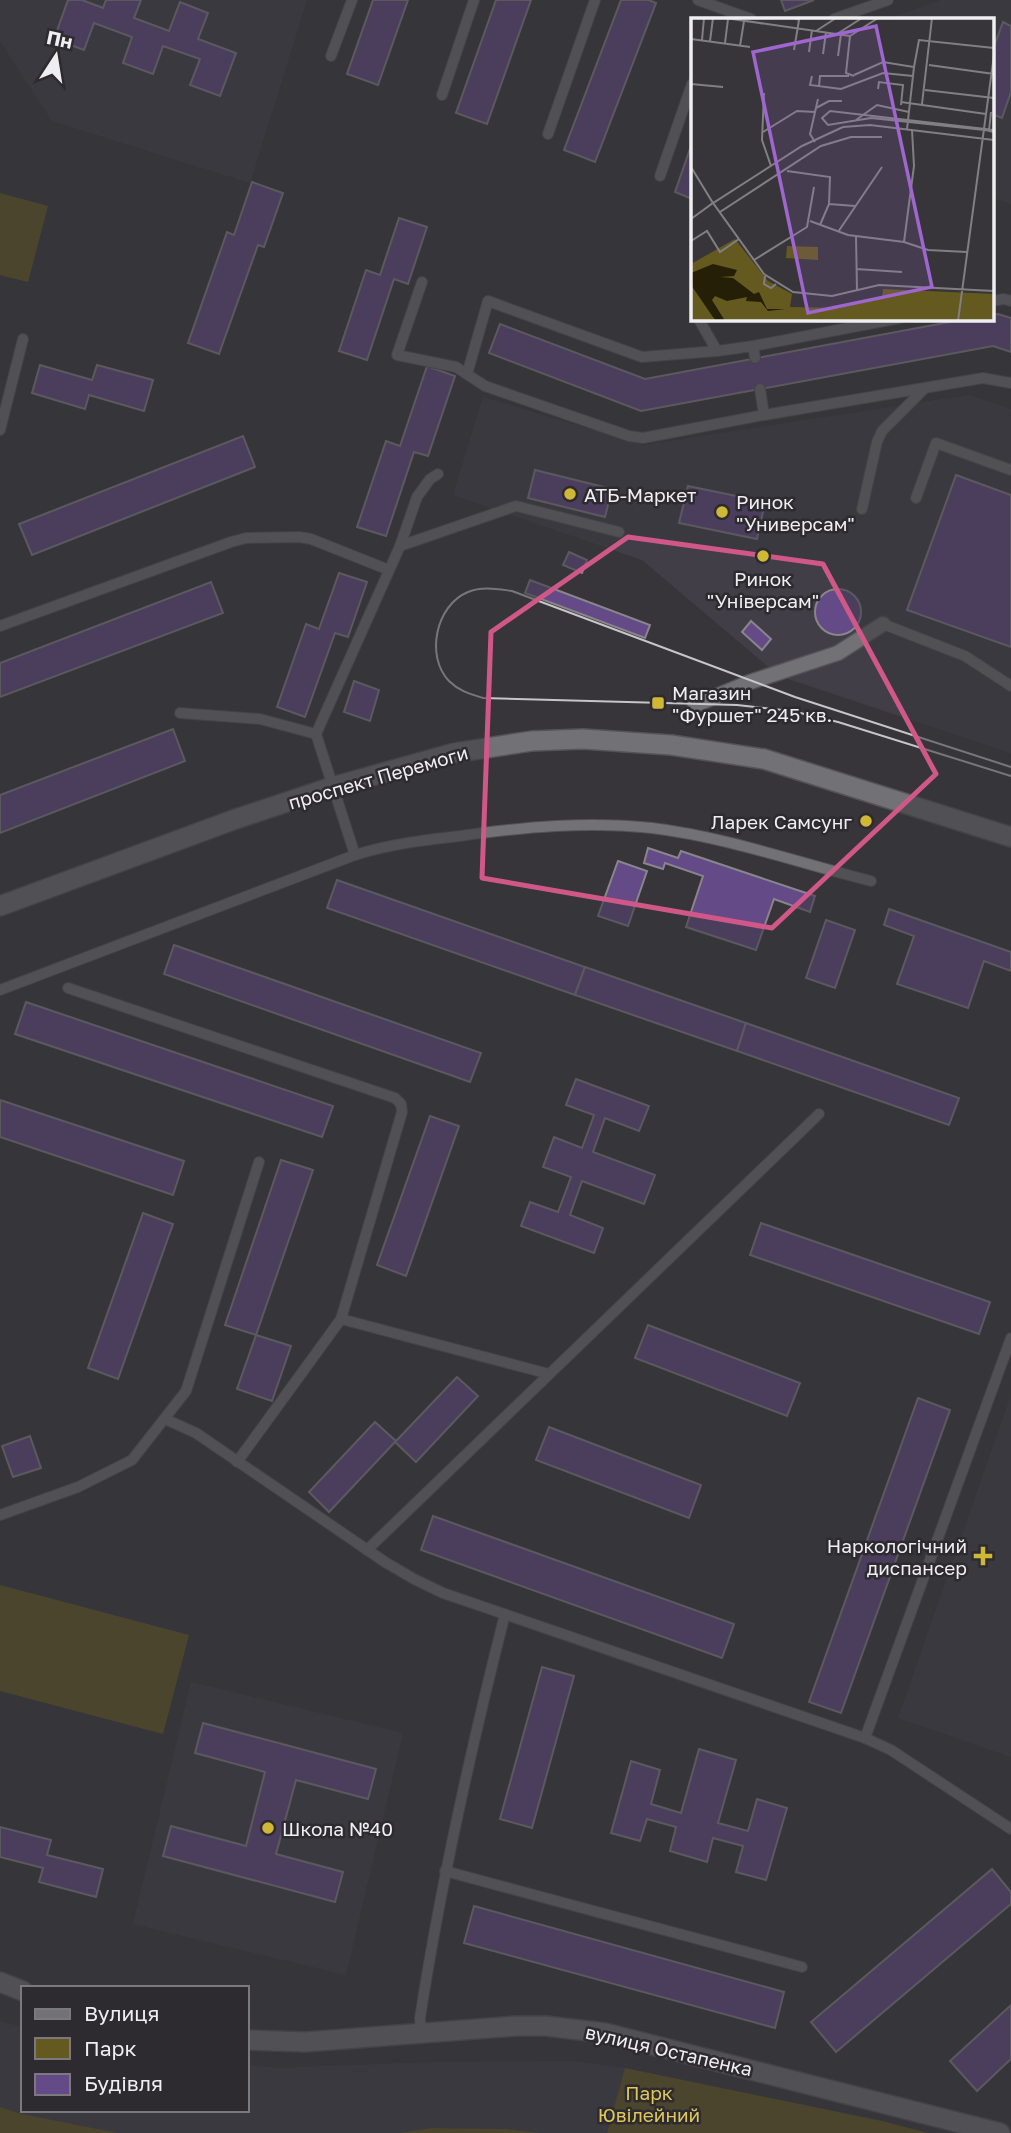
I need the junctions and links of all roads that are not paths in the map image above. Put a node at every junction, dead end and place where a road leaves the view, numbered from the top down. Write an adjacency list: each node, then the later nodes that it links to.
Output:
1 (352, 0): 10 (lane)
2 (474, 0): 12 (lane)
3 (595, 0): 13 (lane)
4 (698, 0): 6 (lane)
5 (888, 0): 9 (lane)
6 (720, 8): 7 (lane); 8 (lane)
7 (716, 18)
8 (748, 18)
9 (837, 18)
10 (331, 55)
11 (691, 87): 14 (lane)
12 (442, 95)
13 (548, 134)
14 (660, 176)
15 (422, 282): 24 (lane)
16 (993, 301): 17 (lane)
17 (1011, 301)
18 (699, 320): 22 (lane)
19 (889, 320): 21 (lane)
20 (23, 339): 29 (lane)
21 (752, 346): 22 (lane); 23 (lane)
22 (717, 351): 24 (lane)
23 (755, 358)
24 (467, 374): 28 (lane)
25 (1011, 383): 26 (lane)
26 (925, 388): 28 (lane); 33 (lane)
27 (760, 389): 28 (lane)
28 (765, 415)
29 (0, 430)
30 (1011, 470): 32 (lane)
31 (438, 474): 35 (lane)
32 (916, 498)
33 (862, 509)
34 (619, 532): 35 (lane)
35 (400, 546): 36 (lane)
36 (389, 570): 38 (lane); 42 (lane)
37 (883, 624): 39 (lane); 40 (street)
38 (0, 626)
39 (1011, 686)
40 (695, 705)
41 (180, 713): 42 (lane)
42 (316, 734): 43 (lane)
43 (332, 787): 44 (main road, проспект Перемоги); 45 (lane); 47 (main road, проспект Перемоги)
44 (1011, 837)
45 (355, 855): 46 (lane); 49 (lane)
46 (871, 881)
47 (0, 906)
48 (68, 988): 52 (lane)
49 (0, 990)
50 (819, 1114): 54 (lane)
51 (259, 1162): 55 (lane)
52 (341, 1318): 54 (lane); 56 (lane)
53 (1011, 1338): 60 (lane)
54 (549, 1374): 58 (lane)
55 (165, 1419): 56 (lane); 57 (lane)
56 (237, 1462): 58 (lane)
57 (0, 1515)
58 (367, 1550): 59 (lane)
59 (505, 1614): 60 (lane); 62 (lane)
60 (865, 1738): 61 (lane)
61 (1011, 1829)
62 (445, 1871): 63 (lane); 66 (lane)
63 (802, 1967)
64 (0, 1982): 65 (main road)
65 (21, 1990)
66 (421, 2034): 67 (main road, вулиця Остапенка); 68 (main road, вулиця Остапенка)
67 (248, 2040)
68 (1000, 2133)

